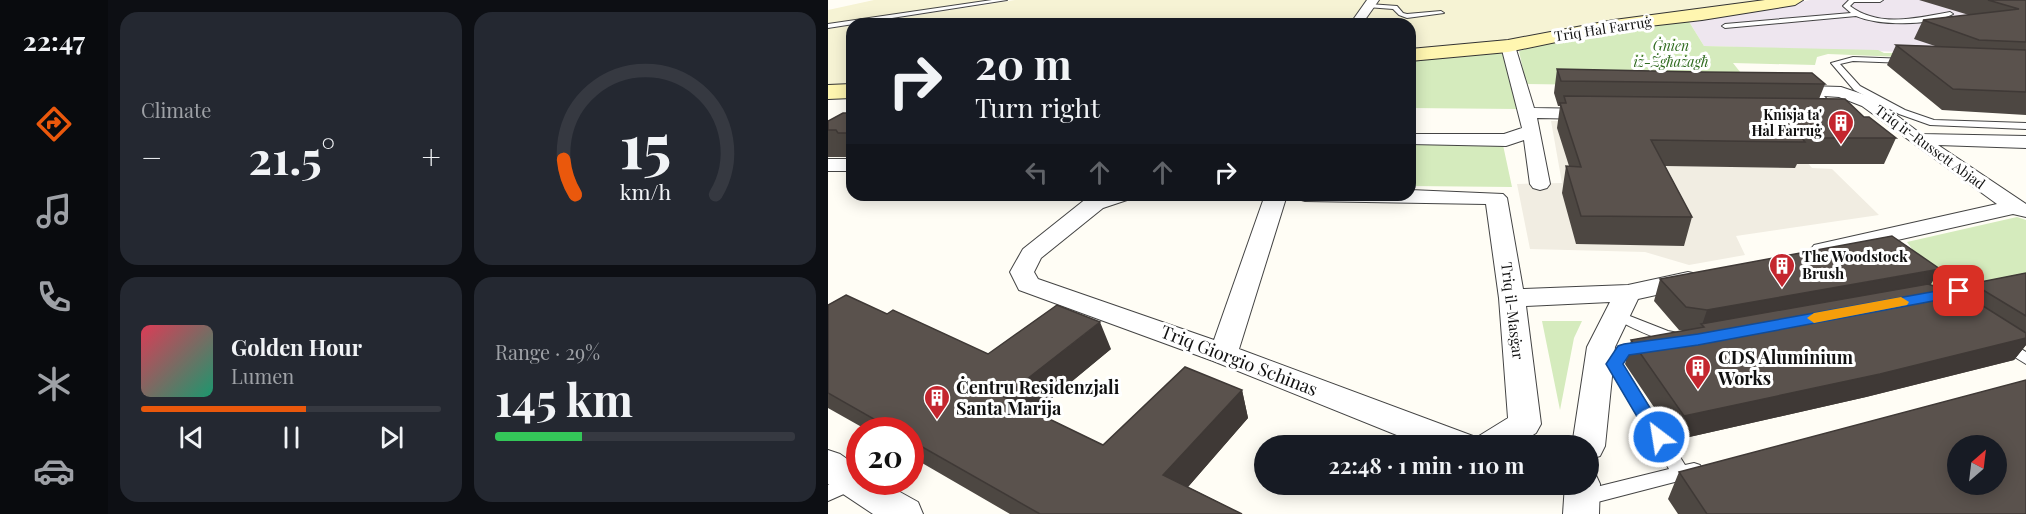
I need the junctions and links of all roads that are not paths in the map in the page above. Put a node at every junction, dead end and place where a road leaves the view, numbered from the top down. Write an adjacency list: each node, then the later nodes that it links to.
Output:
1 (1004, 0): 9 (lane)
2 (1793, 0): 14 (main road, Triq Ħal Farruġ)
3 (1853, 0): 4 (lane); 7 (lane)
4 (1880, 0)
5 (1371, 3): 6 (lane); 10 (street)
6 (1441, 13)
7 (1856, 14): 8 (lane); 13 (lane)
8 (1950, 14)
9 (882, 18)
10 (1360, 18)
11 (846, 23): 12 (lane)
12 (828, 26)
13 (1725, 26)
14 (1508, 46): 15 (main road, Triq Ħal Farruġ); 21 (street)
15 (1416, 54)
16 (1911, 61): 22 (lane)
17 (846, 91): 18 (main road)
18 (828, 92)
19 (1611, 114): 21 (street)
20 (1813, 116): 25 (street, Triq ir-Russett Abjad)
21 (1530, 122): 24 (street); 29 (street)
22 (1933, 123): 23 (lane); 25 (lane)
23 (2026, 126)
24 (1416, 138)
25 (1917, 139): 26 (street); 33 (street, Triq ir-Russett Abjad)
26 (2026, 142)
27 (828, 165): 28 (street)
28 (846, 165)
29 (1540, 184)
30 (1416, 197): 37 (street, Triq il-Masġar)
31 (1102, 201): 41 (street, Triq Giorgio Schinas)
32 (1274, 201): 41 (street)
33 (2021, 209): 34 (street)
34 (1802, 254)
35 (1711, 274): 38 (street)
36 (1993, 285): 39 (lane)
37 (1512, 298): 38 (street); 44 (street, Triq il-Masġar)
38 (1622, 304): 45 (street); 47 (lane)
39 (1948, 310)
40 (1997, 339): 42 (lane)
41 (1222, 354): 43 (street, Triq Giorgio Schinas)
42 (2026, 359)
43 (1432, 435)
44 (1506, 435)
45 (1590, 435)
46 (1715, 465): 47 (lane)
47 (1681, 474): 49 (lane)
48 (836, 480): 50 (street)
49 (1582, 499)
50 (905, 514)

